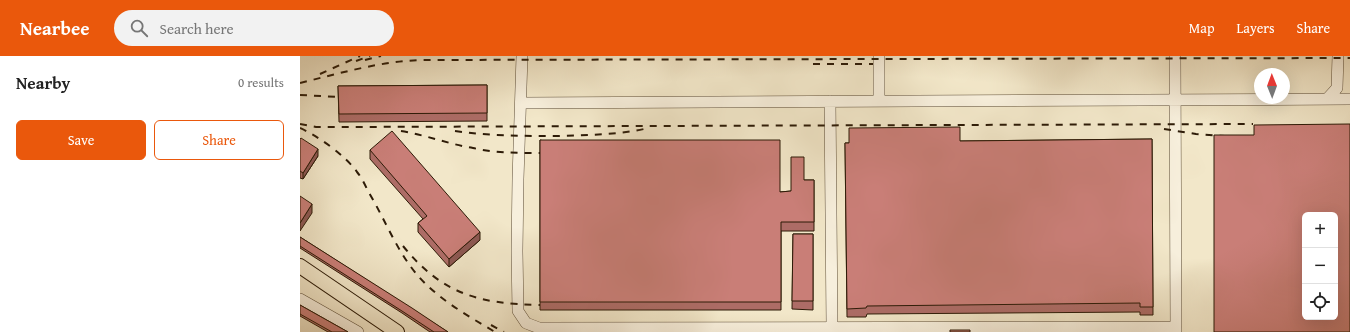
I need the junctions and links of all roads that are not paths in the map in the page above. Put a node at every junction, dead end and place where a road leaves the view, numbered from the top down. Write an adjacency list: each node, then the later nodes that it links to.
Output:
1 (522, 56): 10 (lane)
2 (879, 56): 9 (lane)
3 (1175, 56): 5 (lane)
4 (1338, 56): 6 (lane)
5 (1176, 99): 6 (lane); 9 (lane); 14 (lane)
6 (1327, 99): 7 (lane)
7 (1350, 99)
8 (830, 101): 9 (lane); 10 (lane); 13 (lane)
9 (879, 101)
10 (521, 103): 13 (lane)
11 (300, 266): 16 (main road)
12 (300, 299): 15 (lane)
13 (832, 326): 14 (lane)
14 (1176, 329)
15 (358, 332)
16 (396, 332)

